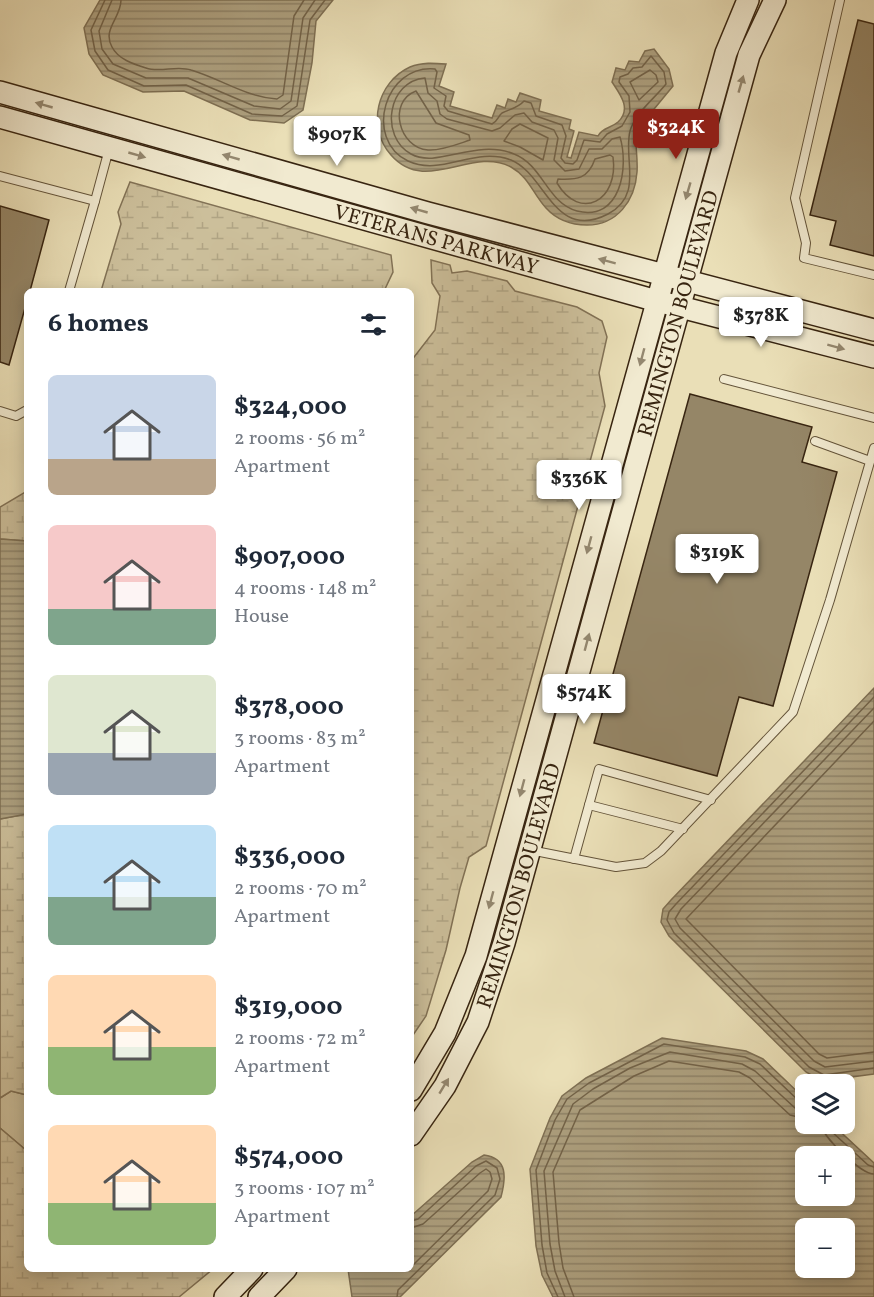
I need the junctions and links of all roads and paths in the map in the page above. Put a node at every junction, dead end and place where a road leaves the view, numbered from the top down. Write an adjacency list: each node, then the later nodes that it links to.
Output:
1 (748, 0): 10 (street, REMINGTON BOULEVARD, one-way to 10)
2 (775, 0): 11 (street, REMINGTON BOULEVARD, one-way to 2)
3 (837, 1): 9 (lane)
4 (0, 92): 10 (street, VETERANS PARKWAY, one-way to 4)
5 (0, 117): 6 (street, VETERANS PARKWAY)
6 (109, 147): 8 (lane); 13 (street, VETERANS PARKWAY, one-way to 13)
7 (0, 176): 8 (lane)
8 (95, 201): 12 (lane)
9 (874, 275)
10 (664, 276): 11 (street, VETERANS PARKWAY); 13 (street, REMINGTON BOULEVARD)
11 (686, 282): 14 (street, REMINGTON BOULEVARD); 15 (street, VETERANS PARKWAY)
12 (70, 288)
13 (657, 301): 14 (street, VETERANS PARKWAY); 27 (street, REMINGTON BOULEVARD, one-way to 27)
14 (679, 306): 16 (street, VETERANS PARKWAY, one-way to 16); 27 (street, REMINGTON BOULEVARD, one-way to 14)
15 (874, 330)
16 (872, 359)
17 (724, 379): 20 (lane)
18 (0, 411): 19 (lane)
19 (24, 412)
20 (874, 418)
21 (815, 441): 23 (lane)
22 (874, 448): 23 (lane)
23 (870, 461): 24 (lane)
24 (711, 800): 25 (lane); 26 (lane)
25 (589, 805): 26 (lane); 28 (lane)
26 (683, 829): 28 (lane)
27 (518, 847): 28 (lane); 29 (street, REMINGTON BOULEVARD, one-way to 29); 30 (street, REMINGTON BOULEVARD, one-way to 27)
28 (574, 859)
29 (414, 1085)
30 (414, 1131)
31 (249, 1272): 33 (street)
32 (283, 1272): 34 (street)
33 (225, 1297)
34 (259, 1297)

